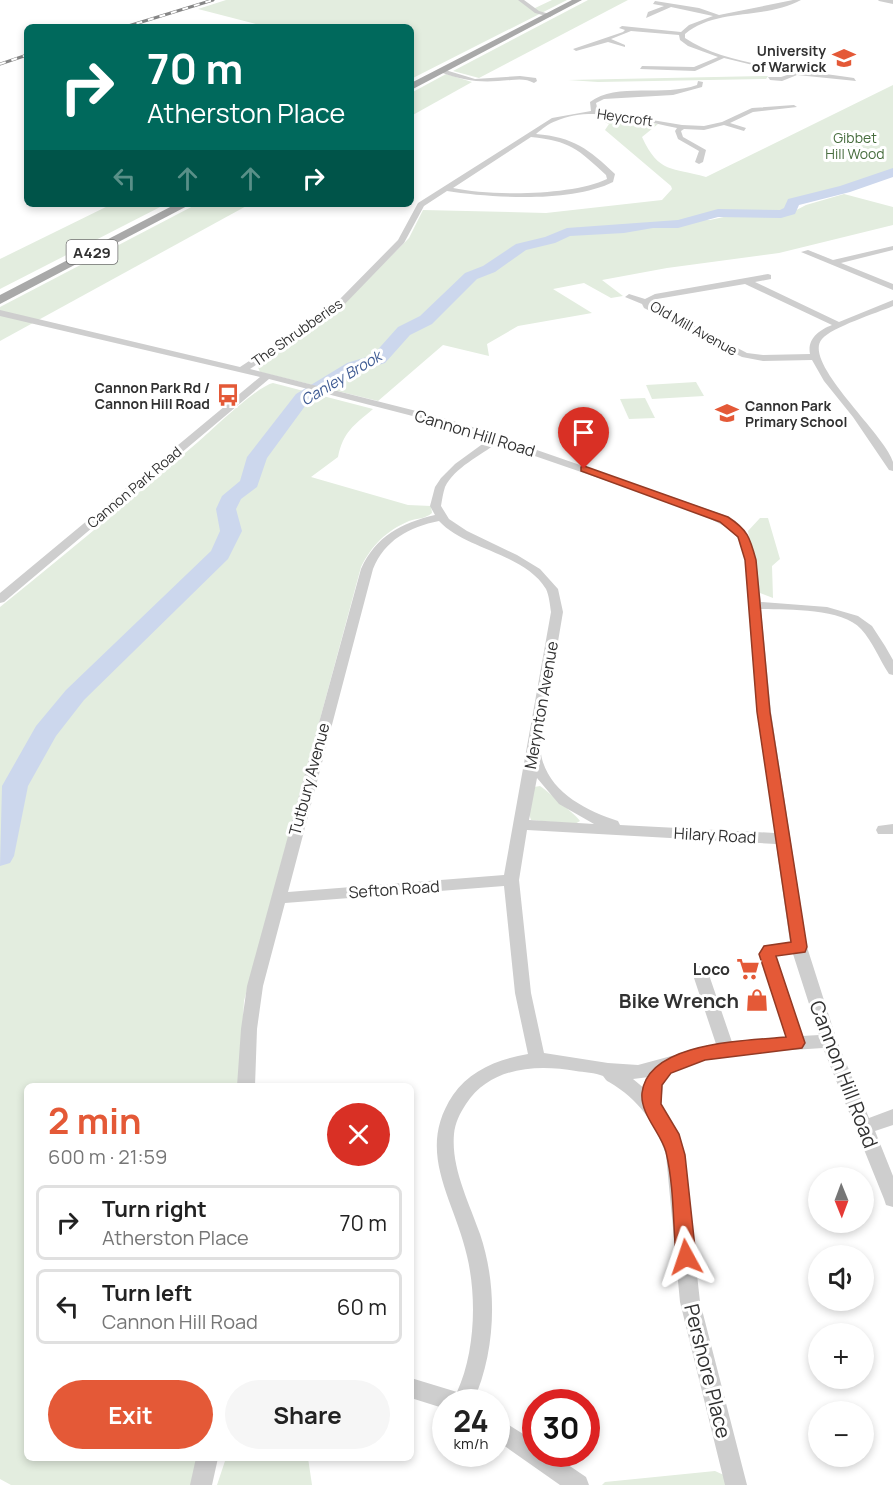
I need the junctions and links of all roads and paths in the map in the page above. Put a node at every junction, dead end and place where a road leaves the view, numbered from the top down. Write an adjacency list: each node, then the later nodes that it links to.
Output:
1 (521, 0): 11 (street)
2 (578, 0): 11 (main road)
3 (798, 0): 9 (street)
4 (881, 0): 5 (street)
5 (893, 2)
6 (656, 3): 8 (street)
7 (736, 5): 9 (street)
8 (669, 6): 10 (street); 12 (street)
9 (758, 11): 12 (street)
10 (640, 13)
11 (550, 15): 21 (main road)
12 (718, 16): 15 (street)
13 (622, 28): 14 (street)
14 (630, 29): 15 (street); 16 (street)
15 (682, 34): 19 (street)
16 (606, 41): 17 (street); 18 (street)
17 (633, 48)
18 (576, 50)
19 (725, 56): 20 (street); 22 (street)
20 (631, 69)
21 (442, 71): 23 (street); 26 (main road)
22 (796, 73): 25 (street); 27 (street)
23 (542, 78)
24 (770, 78): 25 (street)
25 (782, 79): 29 (street)
26 (414, 85)
27 (846, 86)
28 (711, 87): 30 (street)
29 (776, 87)
30 (673, 94): 31 (street); 33 (street)
31 (681, 97)
32 (799, 108): 34 (street, Heycroft)
33 (595, 113): 35 (street, Heycroft); 37 (street, Heycroft)
34 (724, 123): 35 (street, Heycroft); 36 (street, Heycroft)
35 (682, 126): 38 (street)
36 (749, 130)
37 (531, 135): 39 (street, The Shrubberies); 39 (street)
38 (698, 160)
39 (446, 189): 54 (street, The Shrubberies)
40 (179, 207): 48 (main road, A429)
41 (893, 248): 43 (street)
42 (804, 252): 43 (street)
43 (832, 263): 46 (street)
44 (768, 277): 45 (street, Old Mill Avenue)
45 (746, 281): 49 (street, Old Mill Avenue); 52 (street)
46 (893, 287)
47 (629, 297): 49 (street, Old Mill Avenue)
48 (0, 300)
49 (646, 302): 53 (street, Old Mill Avenue)
50 (893, 303): 52 (street)
51 (0, 314): 54 (street, Cannon Hill Road)
52 (839, 325): 53 (street)
53 (815, 357): 57 (street)
54 (242, 370): 55 (street, Cannon Hill Road)
55 (267, 376): 56 (street, Cannon Hill Road); 59 (street, Cannon Park Road)
56 (497, 438): 58 (street); 60 (street, Cannon Hill Road)
57 (893, 468)
58 (441, 517): 62 (street, Merynton Avenue); 67 (street, Tutbury Avenue)
59 (0, 599)
60 (754, 605): 61 (street); 65 (street, Cannon Hill Road)
61 (893, 671)
62 (534, 755): 63 (street, Merynton Avenue); 64 (street, Hilary Road)
63 (520, 825): 64 (street, Hilary Road); 66 (street, Merynton Avenue)
64 (648, 832): 65 (street, Hilary Road)
65 (783, 839): 68 (street, Cannon Hill Road)
66 (511, 880): 67 (street, Sefton Road); 73 (street, Merynton Avenue)
67 (278, 898): 76 (street, Tutbury Avenue)
68 (800, 947): 70 (street, Cannon Hill Road); 71 (street, Cannon Hill Road)
69 (700, 972): 72 (street)
70 (829, 1041): 71 (street); 79 (street, Cannon Hill Road)
71 (796, 1043): 72 (street)
72 (726, 1050): 74 (street)
73 (537, 1059): 75 (street); 82 (street)
74 (665, 1068): 75 (street); 77 (street)
75 (605, 1071): 77 (street, Pershore Place)
76 (246, 1083)
77 (652, 1106): 86 (street, Pershore Place)
78 (893, 1117): 79 (street)
79 (863, 1128): 80 (street, Cannon Hill Road)
80 (893, 1199)
81 (414, 1388): 83 (street)
82 (468, 1389)
83 (432, 1393)
84 (510, 1437): 85 (street)
85 (578, 1485)
86 (736, 1485)

